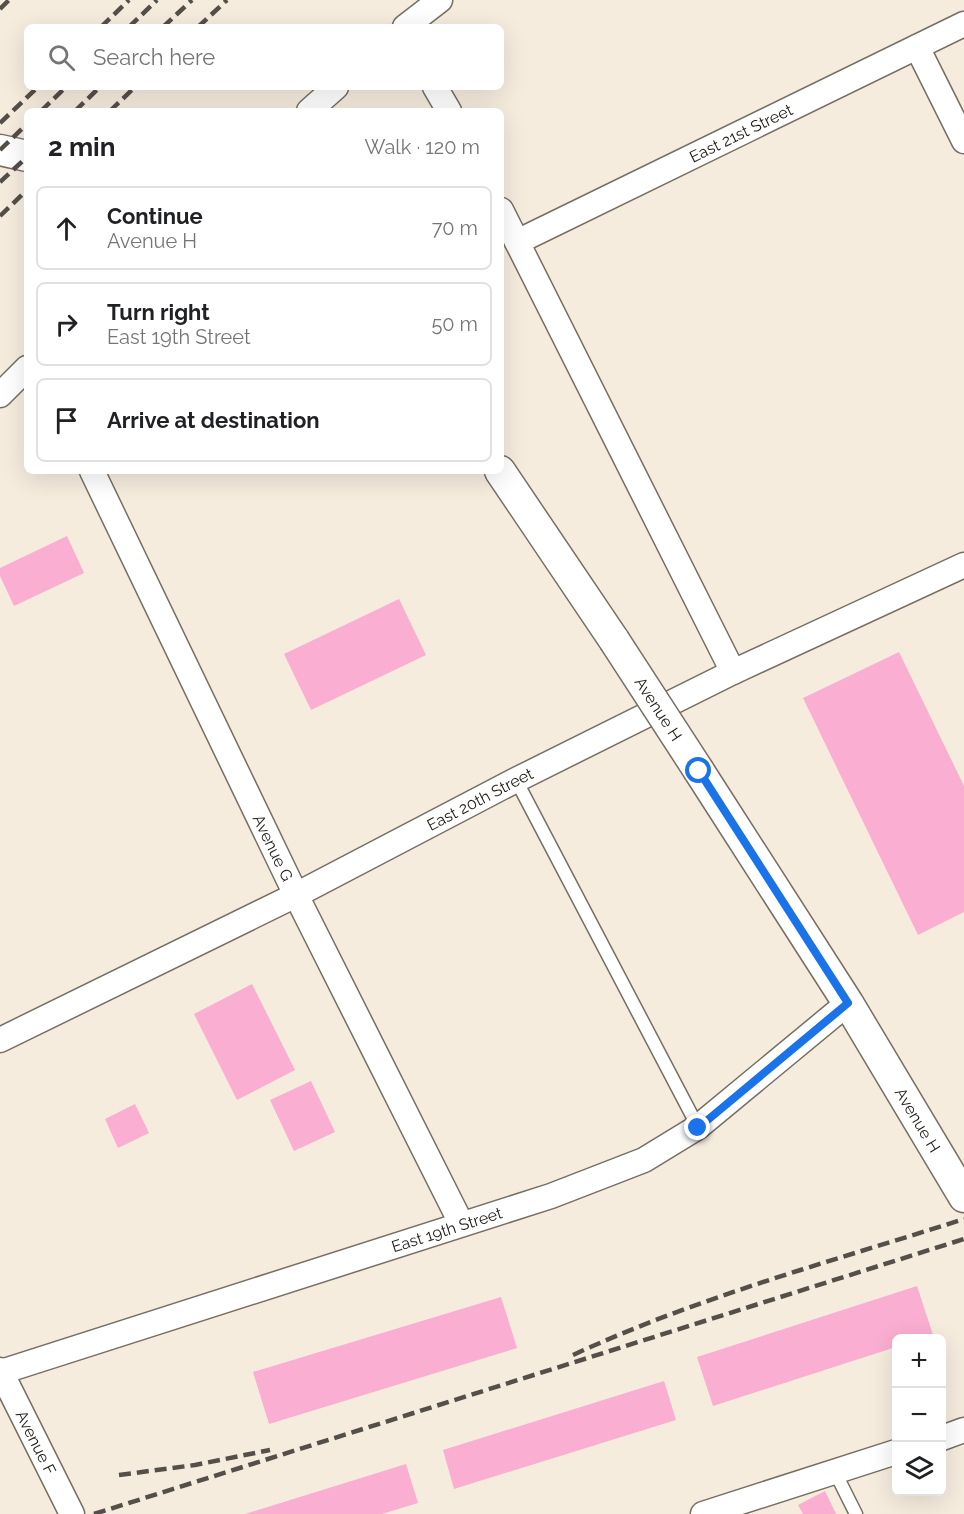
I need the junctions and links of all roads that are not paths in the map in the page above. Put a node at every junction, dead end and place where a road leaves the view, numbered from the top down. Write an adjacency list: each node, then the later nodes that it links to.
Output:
1 (440, 0): 2 (street)
2 (409, 24)
3 (964, 24): 4 (street, East 21st Street)
4 (917, 47): 9 (street); 13 (street, East 21st Street)
5 (333, 90): 7 (street)
6 (437, 90): 8 (street)
7 (312, 108)
8 (447, 108)
9 (964, 141)
10 (0, 150): 11 (street)
11 (24, 155)
12 (504, 216): 13 (street)
13 (517, 242): 19 (street)
14 (24, 371): 15 (street)
15 (0, 395)
16 (93, 474): 21 (street, Avenue G)
17 (502, 474): 22 (street, Avenue H, bridge)
18 (964, 565): 19 (street, East 20th Street)
19 (733, 672): 20 (street, East 20th Street)
20 (516, 780): 21 (street, East 20th Street); 24 (lane)
21 (296, 895): 23 (street, East 20th Street); 26 (street, Avenue G)
22 (848, 1003): 24 (street, East 19th Street); 25 (street, Avenue H)
23 (0, 1040)
24 (698, 1128): 26 (street, East 19th Street)
25 (964, 1197)
26 (461, 1223): 27 (street, East 19th Street)
27 (1, 1371): 32 (street, Avenue F)
28 (964, 1430): 29 (street)
29 (946, 1437)
30 (892, 1454): 31 (street)
31 (835, 1472): 33 (street); 34 (lane)
32 (72, 1514)
33 (703, 1514)
34 (856, 1514)

